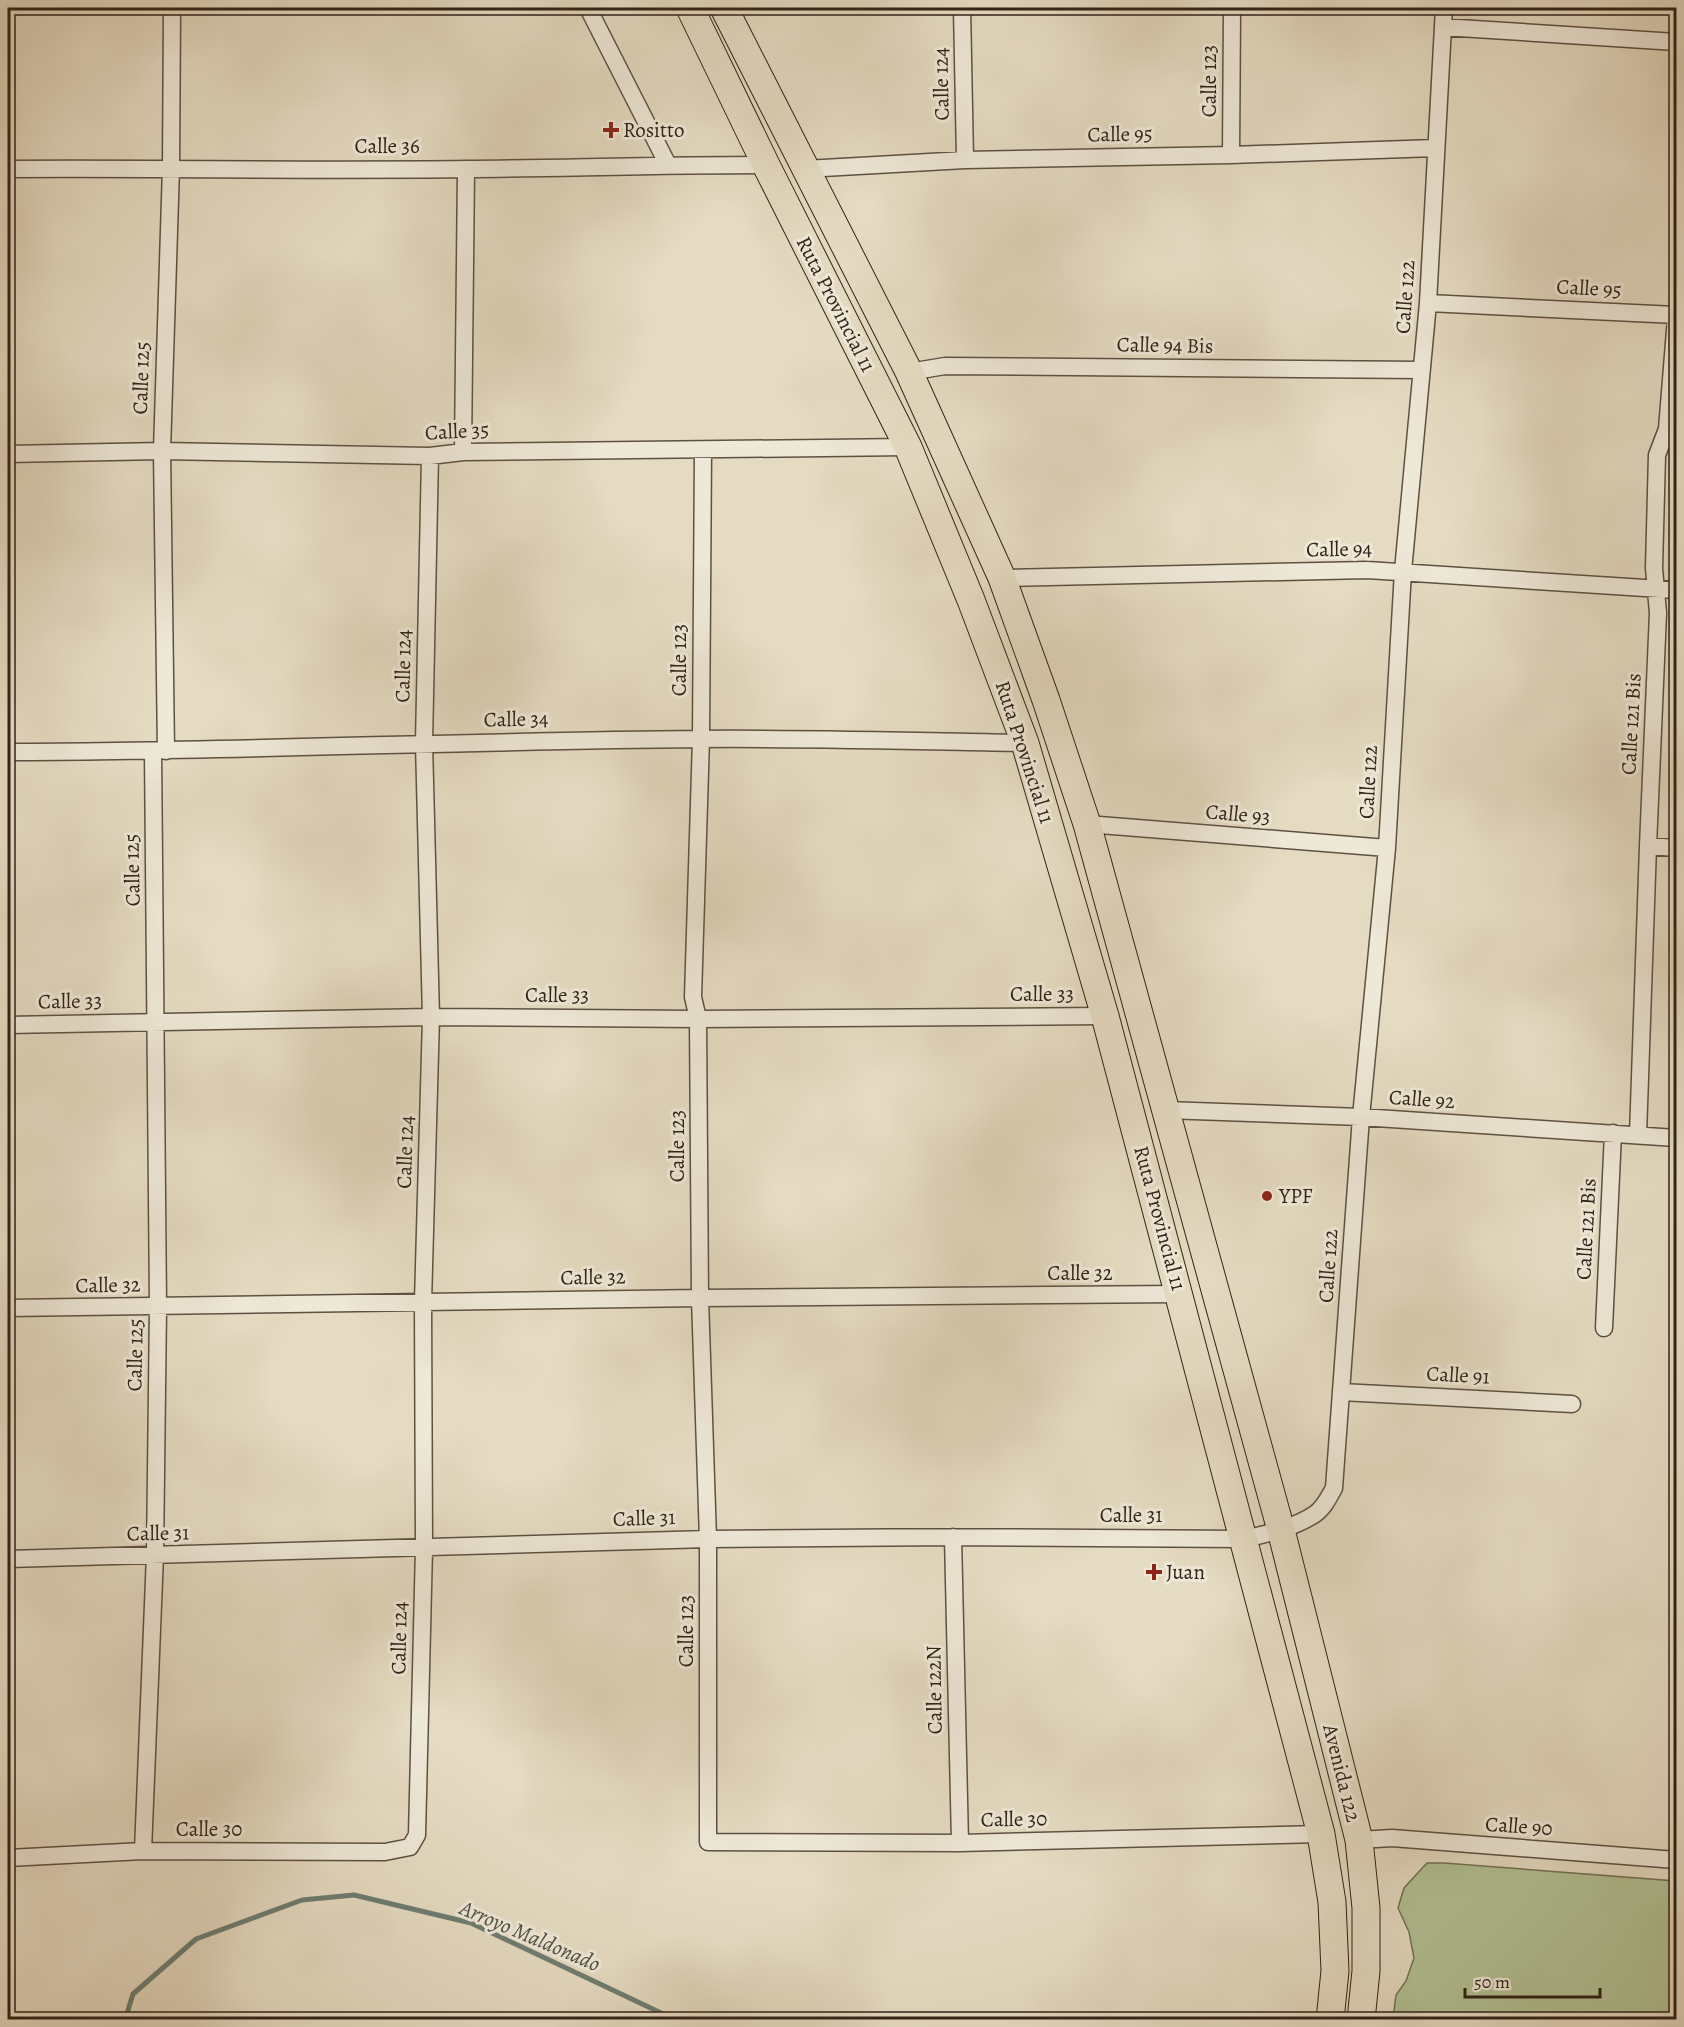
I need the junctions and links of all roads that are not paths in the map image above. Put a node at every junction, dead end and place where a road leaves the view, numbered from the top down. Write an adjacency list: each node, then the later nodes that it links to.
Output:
1 (172, 8): 15 (street, Calle 125)
2 (588, 8): 13 (street)
3 (690, 8): 14 (main road, Ruta Provincial 11)
4 (724, 8): 18 (main road, Ruta Provincial 11)
5 (962, 8): 12 (street, Calle 124)
6 (1232, 8): 11 (street, Calle 123)
7 (1444, 8): 8 (street, Calle 122)
8 (1443, 27): 9 (street); 10 (street, Calle 122)
9 (1677, 42)
10 (1436, 148): 11 (street, Calle 95); 19 (street, Calle 122)
11 (1231, 155): 12 (street, Calle 95)
12 (965, 160): 18 (street, Calle 95)
13 (668, 165): 14 (street, Calle 36); 17 (street, Calle 36)
14 (766, 165): 23 (main road, Ruta Provincial 11)
15 (171, 168): 16 (street, Calle 36); 17 (street, Calle 36); 25 (street, Calle 125)
16 (8, 169)
17 (466, 169): 26 (street)
18 (806, 169): 22 (main road, Ruta Provincial 11)
19 (1428, 303): 20 (street, Calle 95); 21 (street, Calle 122)
20 (1677, 316): 31 (street, Calle 121 Bis)
21 (1421, 370): 22 (street, Calle 94 Bis); 29 (street, Calle 122)
22 (909, 372): 30 (main road, Ruta Provincial 11)
23 (908, 447): 24 (street, Calle 35); 35 (main road, Ruta Provincial 11)
24 (703, 450): 26 (street, Calle 35); 33 (street, Calle 123)
25 (162, 451): 27 (street, Calle 35); 28 (street, Calle 35); 36 (street, Calle 125)
26 (463, 452): 28 (street, Calle 35)
27 (8, 454)
28 (430, 456): 34 (street, Calle 124)
29 (1403, 571): 30 (street, Calle 94); 31 (street, Calle 94); 40 (street, Calle 122)
30 (1002, 578): 38 (main road, Ruta Provincial 11)
31 (1656, 589): 32 (street, Calle 94); 39 (street, Calle 121 Bis)
32 (1677, 590)
33 (701, 739): 34 (street, Calle 34); 35 (street, Calle 34); 44 (street, Calle 123)
34 (424, 743): 36 (street, Calle 34); 43 (street, Calle 124)
35 (1025, 743): 42 (main road, Ruta Provincial 11)
36 (159, 751): 37 (street, Calle 34); 45 (street, Calle 125)
37 (8, 752)
38 (1087, 824): 40 (street, Calle 93); 47 (main road, Ruta Provincial 11)
39 (1648, 846): 41 (street); 50 (street, Calle 121 Bis)
40 (1387, 848): 48 (street, Calle 122)
41 (1677, 848)
42 (1105, 1016): 44 (street, Calle 33); 52 (main road, Ruta Provincial 11)
43 (431, 1017): 44 (street, Calle 33); 45 (street, Calle 33); 54 (street, Calle 124)
44 (698, 1019): 53 (street, Calle 123)
45 (157, 1022): 46 (street, Calle 33); 55 (street, Calle 125)
46 (8, 1025)
47 (1165, 1110): 48 (street, Calle 92); 60 (main road, Ruta Provincial 11)
48 (1361, 1117): 49 (street, Calle 92); 58 (street, Calle 122)
49 (1613, 1133): 50 (street, Calle 92); 57 (street, Calle 121 Bis)
50 (1638, 1135): 51 (street, Calle 92)
51 (1677, 1138)
52 (1180, 1294): 53 (street, Calle 32); 63 (main road, Ruta Provincial 11)
53 (700, 1298): 54 (street, Calle 32); 62 (street, Calle 123)
54 (423, 1302): 55 (street, Calle 32); 64 (street, Calle 124)
55 (158, 1307): 56 (street, Calle 32); 65 (street, Calle 125)
56 (8, 1308)
57 (1604, 1328)
58 (1341, 1392): 59 (street, Calle 91); 60 (street, Calle 122)
59 (1572, 1404)
60 (1281, 1530): 63 (street, Calle 31); 68 (main road, Avenida 122)
61 (953, 1537): 62 (street, Calle 31); 63 (street, Calle 31); 70 (street, Calle 122N)
62 (708, 1539): 64 (street, Calle 31); 69 (street, Calle 123)
63 (1245, 1539): 67 (main road, Avenida 122)
64 (424, 1548): 65 (street, Calle 31); 71 (street, Calle 124)
65 (154, 1555): 66 (street, Calle 31); 72 (street, Calle 125)
66 (8, 1559)
67 (1321, 1834): 70 (street, Calle 30); 75 (main road, Avenida 122)
68 (1359, 1840): 74 (street, Calle 90); 76 (main road, Avenida 122)
69 (708, 1842): 70 (street, Calle 30)
70 (960, 1843)
71 (410, 1847): 72 (street, Calle 30)
72 (143, 1851): 73 (street, Calle 30)
73 (8, 1858)
74 (1677, 1860)
75 (1330, 2019)
76 (1361, 2019)

